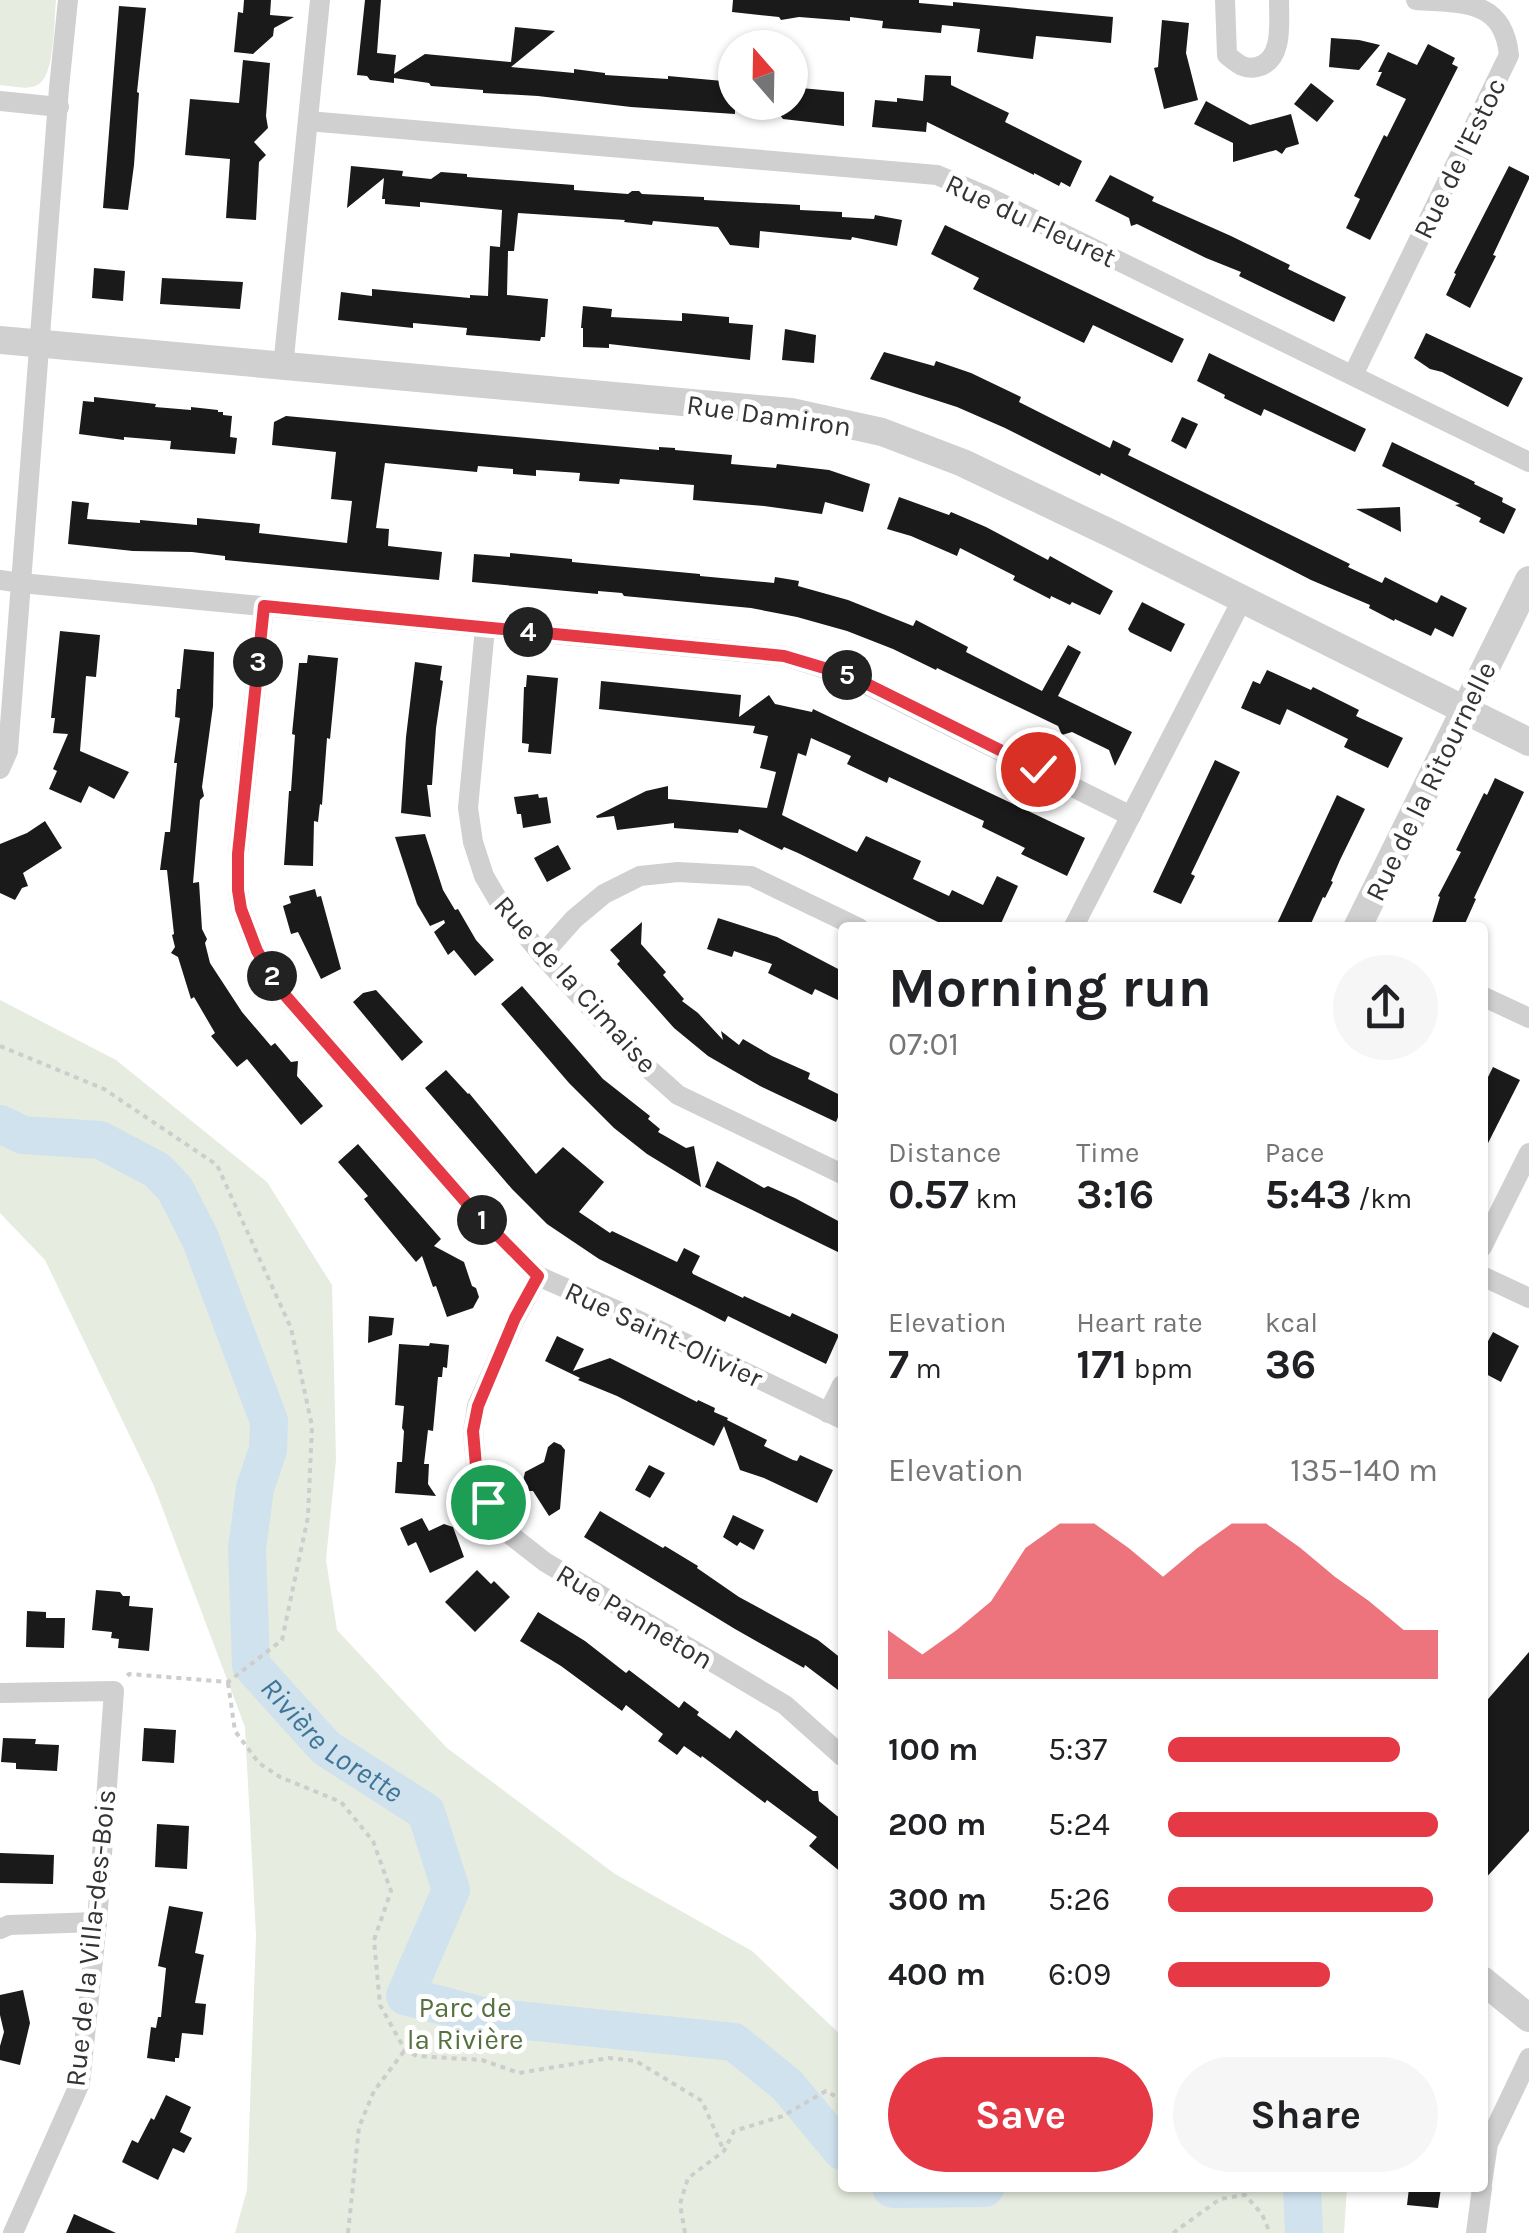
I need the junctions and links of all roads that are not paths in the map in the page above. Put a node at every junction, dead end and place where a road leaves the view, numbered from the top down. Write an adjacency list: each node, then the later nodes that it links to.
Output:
1 (68, 0): 7 (street)
2 (320, 0): 8 (street)
3 (1225, 0): 4 (street)
4 (1280, 0)
5 (1416, 0): 12 (street, Rue de l'Estoc)
6 (0, 101): 7 (street)
7 (58, 107): 10 (street)
8 (308, 121): 11 (street); 12 (street, Rue du Fleuret)
9 (0, 340): 10 (street, Rue Damiron)
10 (40, 344): 11 (street, Rue Damiron); 15 (street)
11 (284, 367): 16 (street, Rue Damiron)
12 (1354, 375): 13 (street, Rue du Fleuret)
13 (1529, 462)
14 (1529, 580): 19 (street, Rue de la Ritournelle)
15 (10, 581): 17 (street); 21 (street)
16 (1242, 600): 19 (street, Rue Damiron); 22 (street)
17 (264, 606): 18 (street); 32 (street, Rue Saint-Olivier)
18 (485, 628): 22 (street); 26 (street, Rue de la Cimaise)
19 (1465, 711): 20 (street, Rue Damiron); 25 (street, Rue de la Ritournelle)
20 (1529, 742)
21 (0, 769)
22 (1131, 816): 24 (street)
23 (847, 922): 26 (street)
24 (1075, 922)
25 (1360, 922)
26 (542, 955): 30 (street, Rue de la Cimaise)
27 (1488, 999): 28 (street)
28 (1529, 1018)
29 (1529, 1154): 31 (street)
30 (838, 1172)
31 (1488, 1235)
32 (538, 1276): 35 (street, Rue Saint-Olivier); 37 (street, Rue Panneton)
33 (1488, 1279): 34 (street)
34 (1529, 1298)
35 (836, 1416)
36 (0, 1693): 38 (street, Rue de la Villa-des-Bois)
37 (838, 1752)
38 (98, 1922): 39 (street); 45 (street, Rue de la Villa-des-Bois)
39 (0, 1929)
40 (1488, 1985): 41 (street)
41 (1529, 2018)
42 (1529, 2058): 43 (street)
43 (1488, 2144)
44 (1481, 2192): 46 (street)
45 (13, 2233)
46 (1476, 2233)

